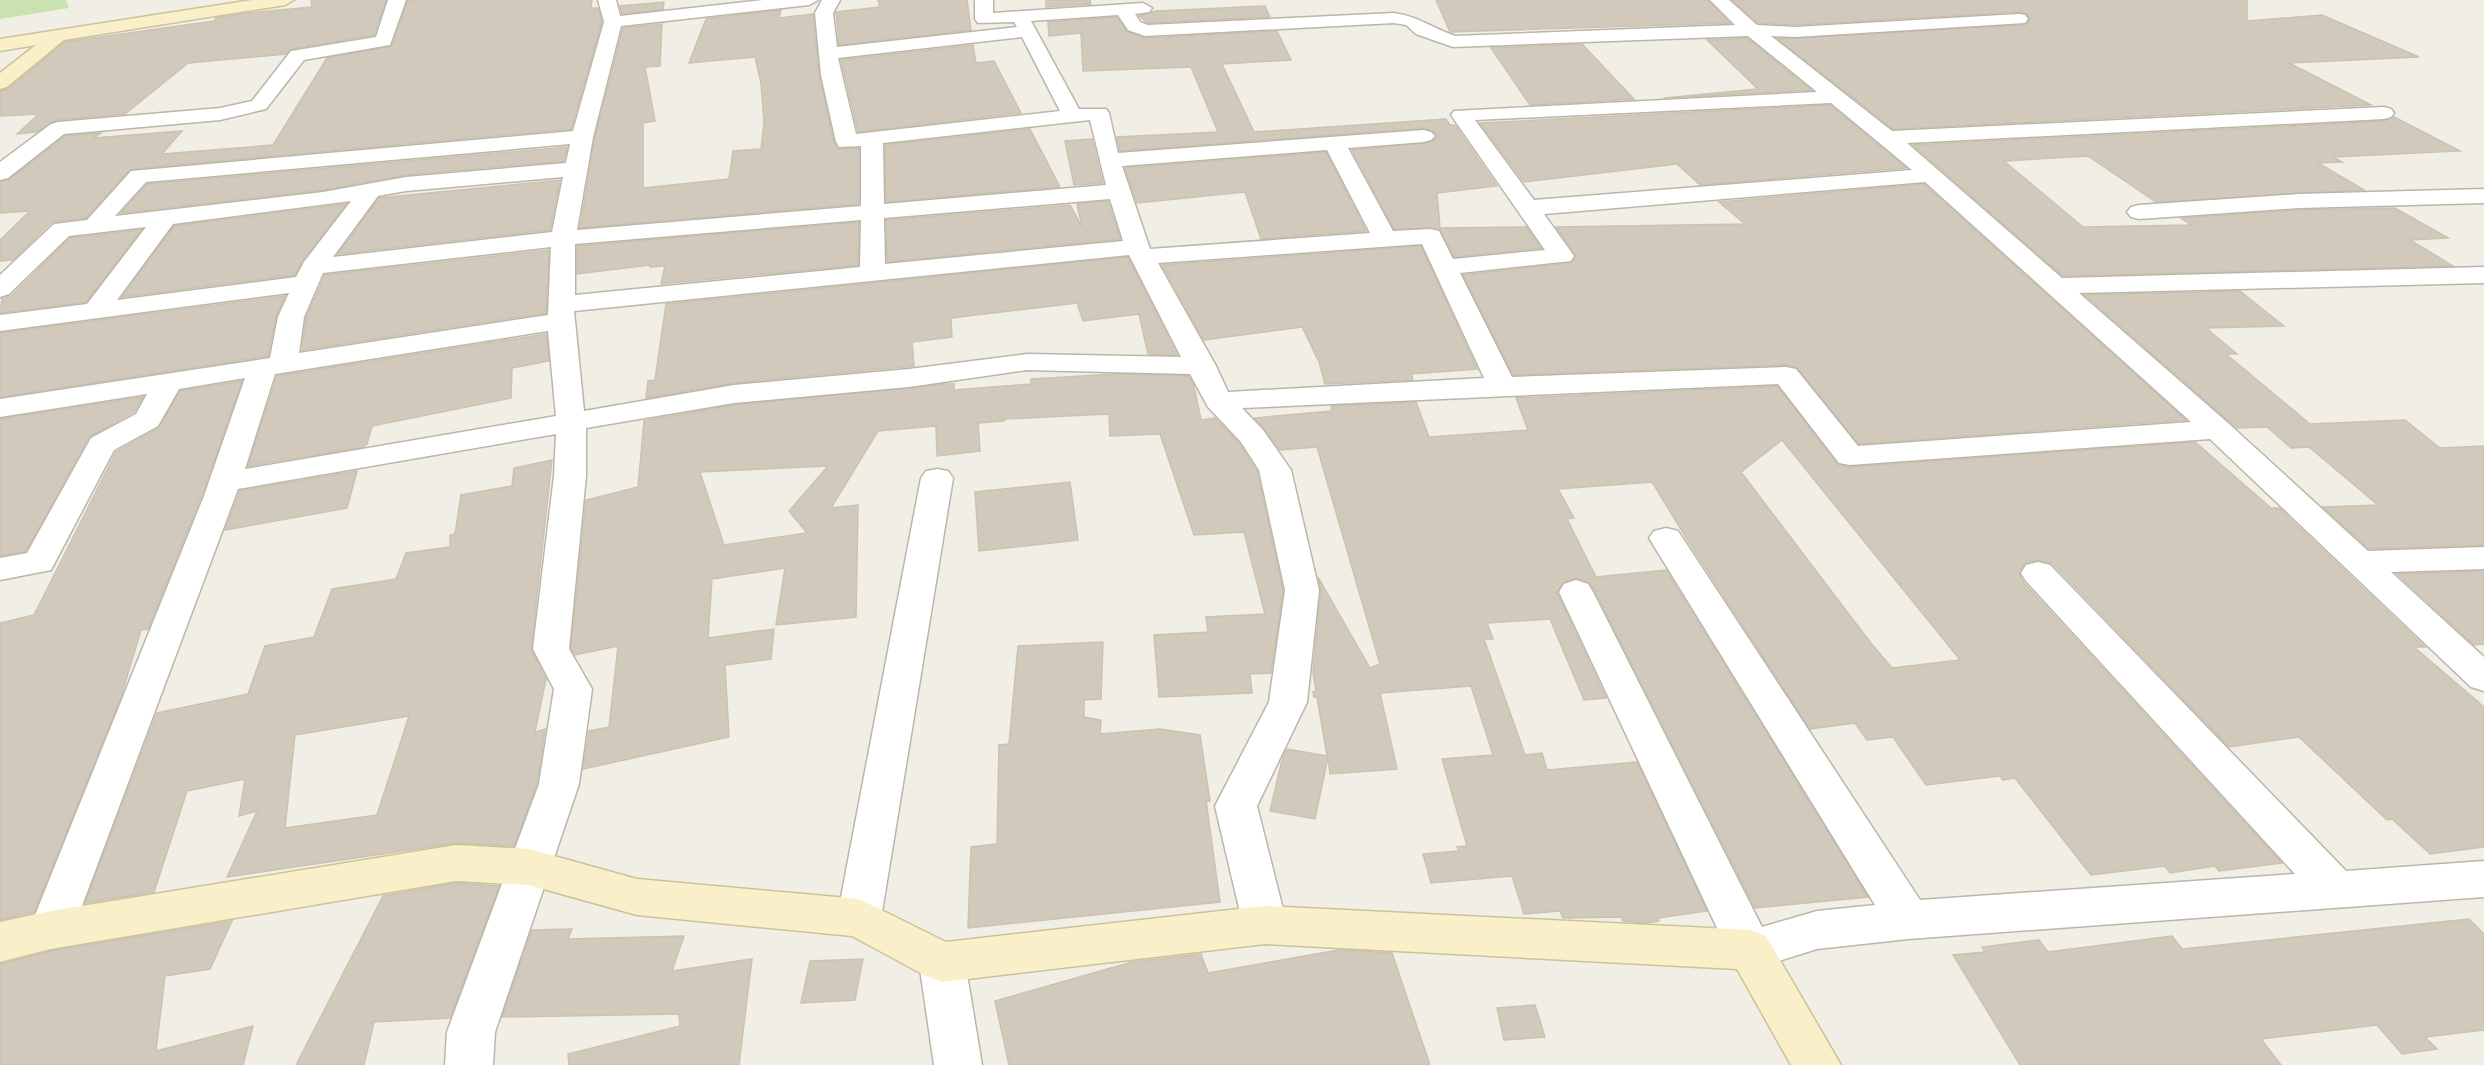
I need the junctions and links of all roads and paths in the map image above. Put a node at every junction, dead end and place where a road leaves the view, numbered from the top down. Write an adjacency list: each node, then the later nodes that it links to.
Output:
1 (285, 0): 13 (street)
2 (397, 0): 26 (street)
3 (809, 0): 9 (street)
4 (831, 0): 15 (street)
5 (984, 0): 11 (street)
6 (1144, 0): 8 (street)
7 (1719, 0): 12 (street)
8 (1123, 9): 11 (street); 12 (street)
9 (610, 11): 24 (street)
10 (2019, 19): 12 (street)
11 (1024, 24): 15 (street); 19 (street)
12 (1752, 30): 17 (street)
13 (58, 36): 14 (street); 16 (street)
14 (0, 45)
15 (829, 53): 21 (street)
16 (0, 83)
17 (1835, 97): 22 (street); 31 (street)
18 (2384, 113): 22 (street)
19 (1073, 116): 21 (street); 25 (street)
20 (1424, 136): 23 (street)
21 (872, 138): 32 (street)
22 (1887, 138): 27 (street)
23 (1334, 143): 25 (street); 37 (street)
24 (579, 153): 28 (street); 35 (street); 36 (street)
25 (1109, 160): 29 (street)
26 (0, 173)
27 (1930, 175): 31 (street); 43 (street)
28 (371, 190): 34 (street); 41 (street)
29 (1119, 191): 32 (street); 38 (street)
30 (2484, 196): 33 (street)
31 (1527, 208): 39 (street)
32 (873, 210): 36 (street); 40 (street)
33 (2139, 212)
34 (165, 218): 35 (street); 45 (street)
35 (94, 226): 44 (street)
36 (563, 238): 41 (street); 46 (street)
37 (1385, 239): 38 (street); 39 (street)
38 (1140, 252): 40 (street); 49 (street)
39 (1445, 267): 51 (street)
40 (873, 273): 46 (street)
41 (309, 275): 45 (street); 48 (street)
42 (2484, 275): 43 (street)
43 (2055, 286): 55 (street)
44 (0, 289)
45 (95, 311): 47 (street)
46 (562, 312): 48 (street); 54 (street)
47 (0, 323)
48 (273, 366): 50 (street); 57 (street)
49 (1202, 366): 52 (street); 54 (street)
50 (168, 382): 53 (street); 61 (street)
51 (1502, 386): 52 (street); 55 (street)
52 (1218, 401): 70 (street)
53 (0, 408)
54 (571, 423): 57 (street); 65 (street)
55 (2217, 429): 60 (street)
56 (937, 478): 68 (street)
57 (224, 482): 71 (street)
58 (1666, 538): 69 (street)
59 (2484, 558): 60 (street)
60 (2359, 562): 64 (street)
61 (0, 569)
62 (2038, 573): 67 (street)
63 (1576, 592): 73 (street)
64 (2484, 678)
65 (529, 867): 68 (street); 71 (street); 75 (street)
66 (2484, 879): 67 (street)
67 (2338, 891): 69 (street)
68 (859, 918): 74 (street)
69 (1908, 920): 73 (street)
70 (1264, 925): 73 (street); 74 (street)
71 (51, 930): 72 (street)
72 (0, 942)
73 (1750, 950): 77 (street)
74 (942, 962): 76 (street)
75 (469, 1065)
76 (958, 1065)
77 (1817, 1065)

